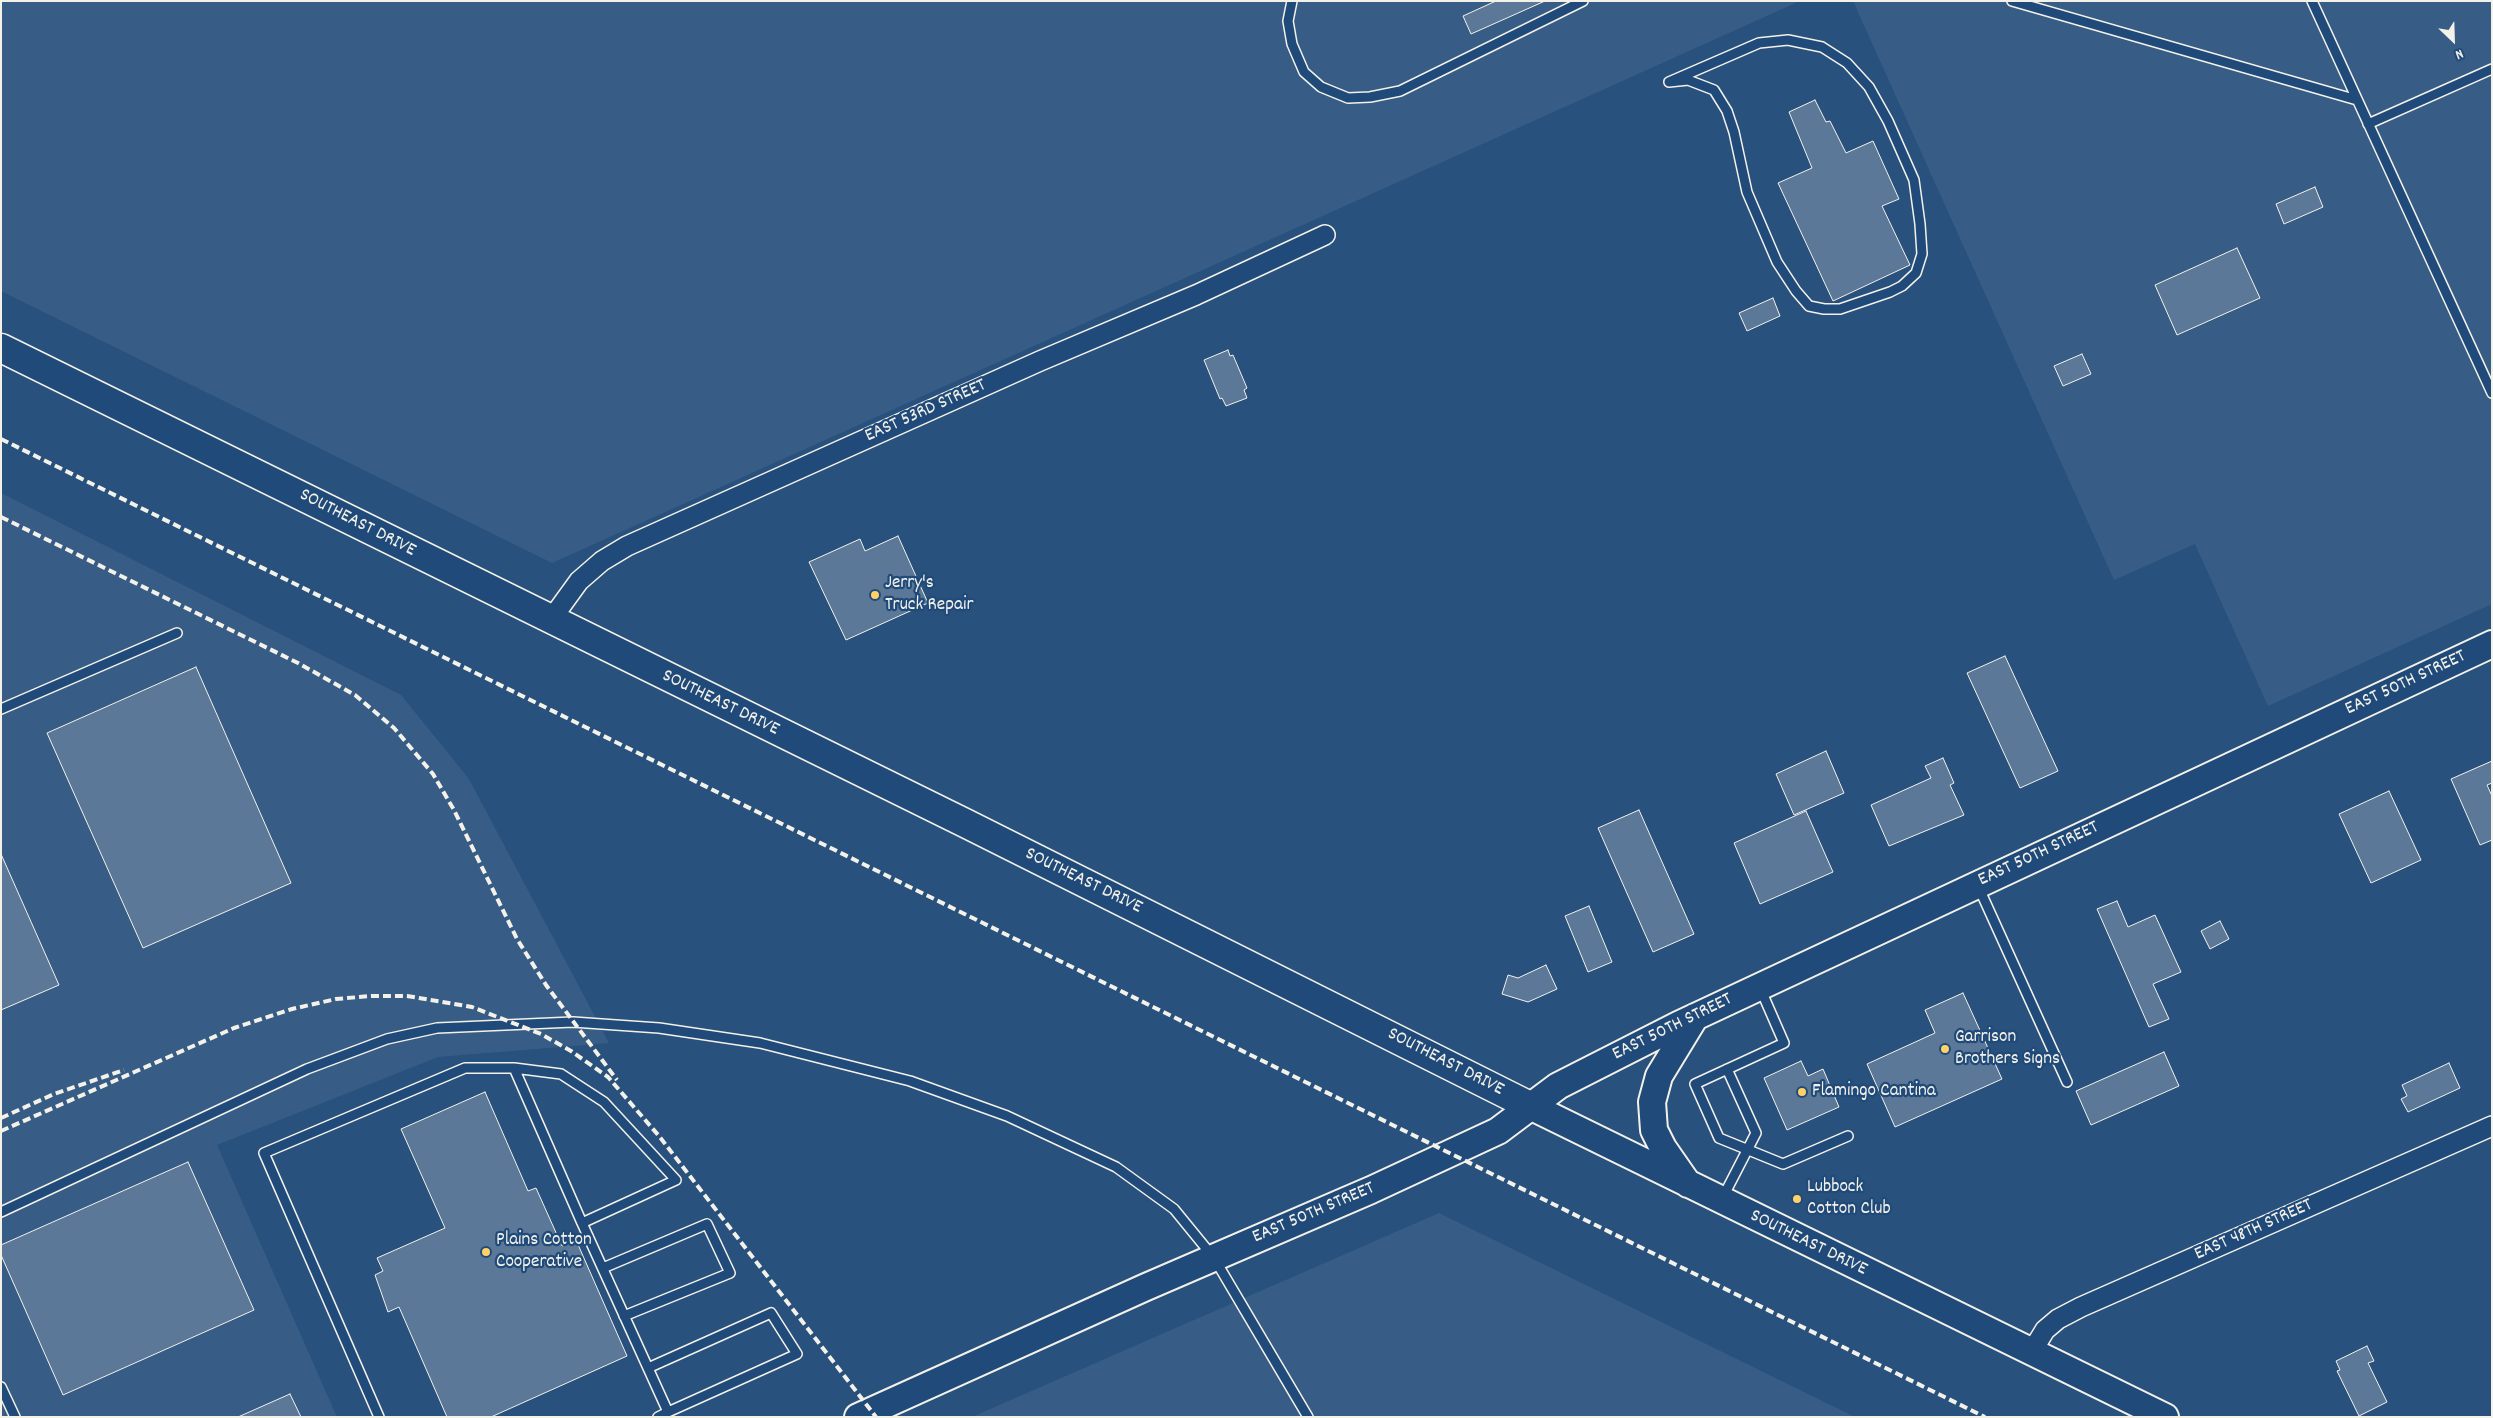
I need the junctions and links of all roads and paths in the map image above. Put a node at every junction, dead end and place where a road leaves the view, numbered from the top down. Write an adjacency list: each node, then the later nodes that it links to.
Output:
1 (1292, 1): 2 (lane)
2 (1583, 1)
3 (2012, 1): 7 (lane)
4 (2312, 1): 7 (lane)
5 (2492, 70): 8 (lane)
6 (1669, 82): 6 (lane)
7 (2357, 100): 8 (lane)
8 (2368, 124): 11 (lane)
9 (1325, 235): 12 (street, EAST 53RD STREET)
10 (1, 348): 12 (main road, SOUTHEAST DRIVE)
11 (2492, 393)
12 (550, 621): 22 (main road, SOUTHEAST DRIVE)
13 (177, 633): 15 (lane)
14 (2492, 644): 16 (main road, EAST 50TH STREET)
15 (1, 709)
16 (1977, 884): 17 (main road, EAST 50TH STREET); 21 (lane)
17 (1759, 986): 18 (main road, EAST 50TH STREET); 20 (lane)
18 (1696, 1017): 22 (main road, EAST 50TH STREET); 26 (main road)
19 (514, 1068): 29 (lane); 29 (lane); 38 (lane)
20 (1727, 1069): 25 (lane); 25 (lane)
21 (2067, 1082)
22 (1530, 1106): 26 (main road, SOUTHEAST DRIVE); 30 (main road, EAST 50TH STREET)
23 (2492, 1126): 33 (street, EAST 48TH STREET)
24 (1848, 1136): 25 (lane)
25 (1748, 1149): 27 (lane)
26 (1690, 1187): 27 (main road, SOUTHEAST DRIVE)
27 (1721, 1202): 33 (main road, SOUTHEAST DRIVE)
28 (1, 1212): 30 (lane)
29 (582, 1223): 31 (lane)
30 (1214, 1258): 40 (main road, EAST 50TH STREET); 41 (lane)
31 (603, 1268): 32 (lane); 32 (lane)
32 (624, 1316): 34 (lane)
33 (2031, 1353): 42 (main road, SOUTHEAST DRIVE)
34 (648, 1368): 36 (lane); 36 (lane)
35 (1, 1387): 37 (lane)
36 (668, 1412): 39 (lane)
37 (15, 1417)
38 (379, 1417)
39 (658, 1417)
40 (858, 1417)
41 (1308, 1417)
42 (2165, 1417)

